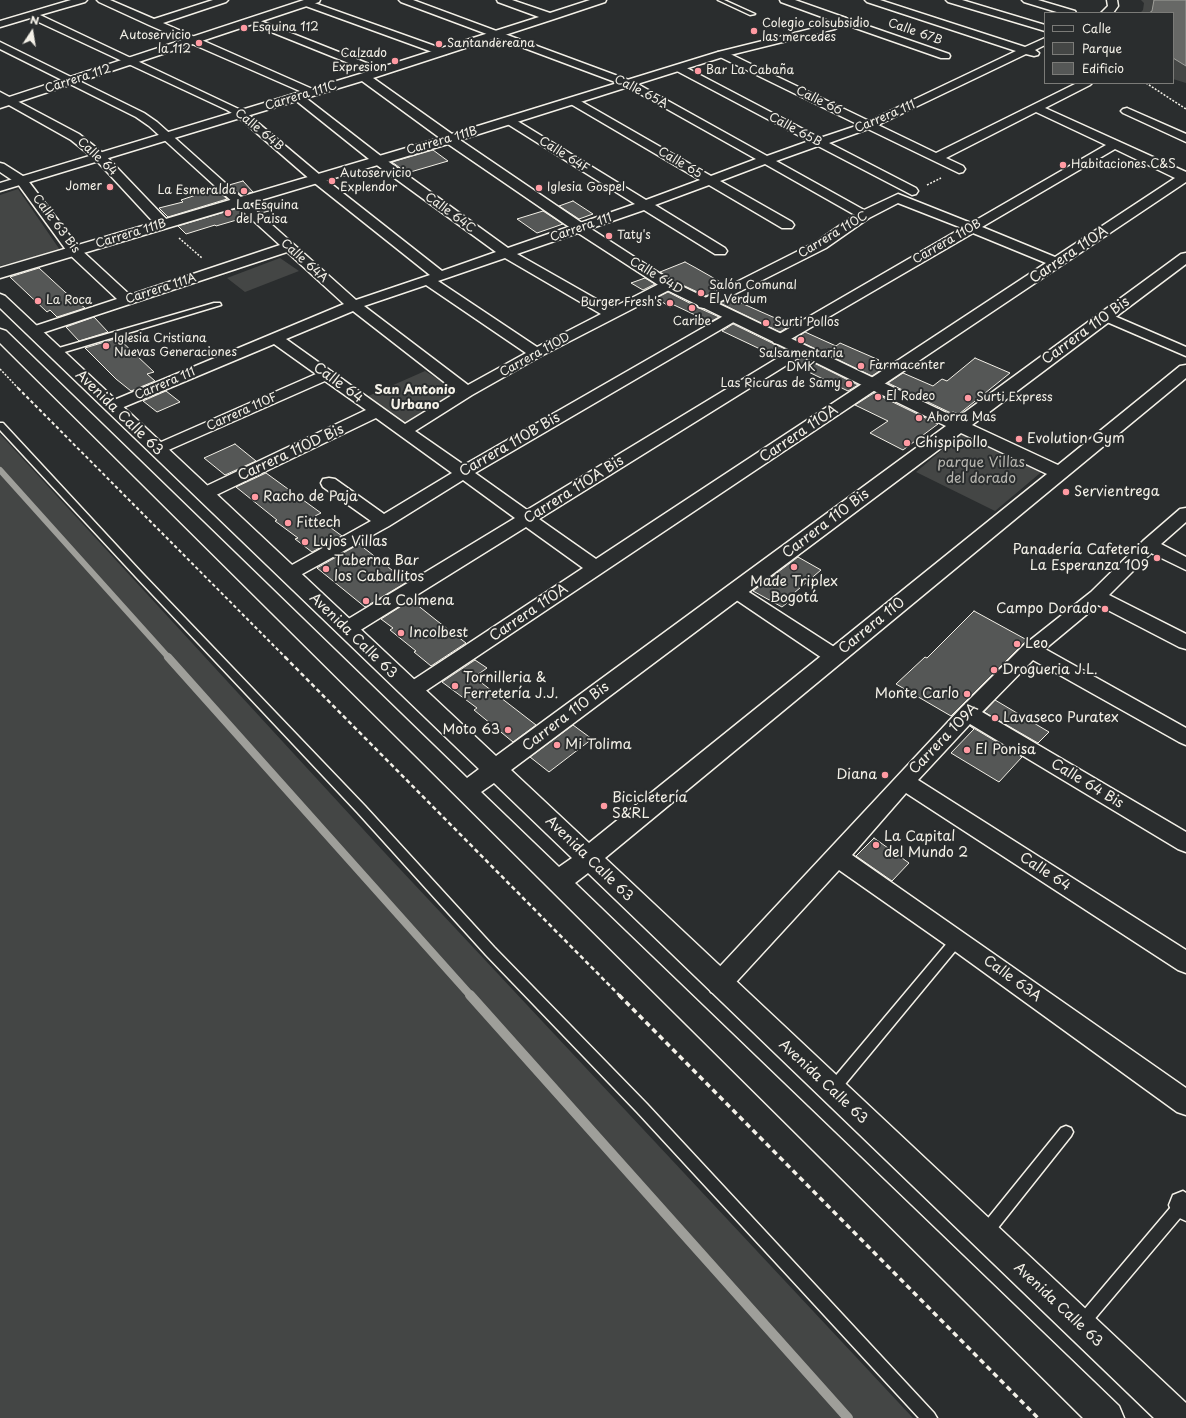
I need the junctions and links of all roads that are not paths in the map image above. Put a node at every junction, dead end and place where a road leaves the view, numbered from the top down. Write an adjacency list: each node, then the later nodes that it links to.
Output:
1 (82, 0): 18 (street)
2 (102, 0): 22 (street)
3 (404, 0): 25 (street, Calle 65A)
4 (502, 0): 19 (street)
5 (601, 0): 19 (street, Carrera 111C)
6 (720, 0): 16 (lane)
7 (785, 0): 20 (street, Calle 67B)
8 (952, 0): 24 (street)
9 (1027, 0): 14 (street)
10 (1112, 0): 15 (street)
11 (213, 1): 22 (street)
12 (310, 1): 21 (street, Carrera 112); 30 (street)
13 (869, 4): 29 (street)
14 (1068, 12)
15 (1108, 12)
16 (752, 14)
17 (855, 14): 20 (street, Carrera 111B)
18 (31, 15): 23 (street); 34 (street, Calle 64B)
19 (550, 17): 25 (street, Carrera 111C)
20 (842, 20): 31 (street, Carrera 111B); 32 (street, Calle 67B)
21 (253, 21): 26 (street, Carrera 112); 36 (street)
22 (153, 23): 26 (street)
23 (0, 24)
24 (1044, 28)
25 (498, 34): 30 (street, Carrera 111C); 39 (street, Calle 65A)
26 (192, 41): 34 (street, Carrera 112); 41 (street)
27 (1044, 42): 29 (street, Carrera 111)
28 (0, 45): 38 (street, Calle 64A)
29 (1026, 51): 33 (street); 50 (street, Carrera 111)
30 (442, 52): 36 (street, Carrera 111C)
31 (722, 54): 35 (street, Carrera 111B); 50 (street, Calle 66)
32 (945, 56)
33 (1044, 57)
34 (129, 62): 38 (street, Carrera 112); 48 (street, Calle 64B)
35 (679, 68): 39 (street, Carrera 111B); 54 (street, Calle 65B)
36 (380, 72): 37 (street, Carrera 111C)
37 (364, 77): 41 (street, Carrera 111C); 53 (street, Calle 64D)
38 (72, 80): 44 (street, Carrera 112); 51 (street, Calle 64A)
39 (630, 84): 45 (street, Carrera 111B); 59 (street, Calle 65A)
40 (1084, 84): 46 (street)
41 (313, 93): 43 (street, Carrera 111C)
42 (0, 94): 44 (street, Calle 64)
43 (298, 97): 48 (street, Carrera 111C); 58 (street, Calle 64C)
44 (6, 102): 56 (street, Calle 64)
45 (573, 102): 49 (street, Carrera 111B); 65 (street, Calle 65)
46 (1036, 108): 55 (street); 57 (street)
47 (1127, 111): 52 (street)
48 (241, 114): 51 (street, Carrera 111C); 63 (street, Calle 64B)
49 (510, 121): 53 (street, Carrera 111B); 69 (street, Calle 64F)
50 (870, 125): 54 (street, Carrera 111); 57 (street, Calle 66)
51 (168, 137): 56 (street, Carrera 111C); 68 (street, Calle 64A)
52 (1186, 138)
53 (450, 139): 58 (street, Carrera 111B); 73 (street, Calle 64D)
54 (819, 142): 59 (street, Carrera 111); 67 (street, Calle 65B)
55 (1114, 145): 62 (street); 74 (street, Carrera 110B)
56 (100, 157): 64 (street, Carrera 111C); 71 (street, Calle 64)
57 (936, 158): 61 (street, Calle 66)
58 (378, 160): 63 (street, Carrera 111B); 78 (street, Calle 64C)
59 (766, 160): 65 (street, Carrera 111); 70 (street, Calle 65A)
60 (0, 167): 64 (street, Calle 63 Bis)
61 (958, 169)
62 (1185, 177): 80 (street, Carrera 110A)
63 (316, 178): 68 (street, Carrera 111B); 82 (street, Calle 64B)
64 (22, 180): 66 (street, Carrera 111C); 76 (street, Calle 63 Bis)
65 (709, 180): 69 (street, Carrera 111); 72 (street, Calle 65)
66 (0, 187)
67 (912, 191)
68 (238, 202): 71 (street, Carrera 111B); 75 (street, Calle 64A)
69 (644, 205): 73 (street, Carrera 111); 77 (street, Calle 64F)
70 (864, 215): 74 (street, Carrera 110C); 86 (street, Carrera 110C)
71 (163, 224): 76 (street, Carrera 111B)
72 (786, 226)
73 (580, 228): 78 (street, Carrera 111); 83 (street, Calle 64D)
74 (972, 228): 80 (street); 95 (street, Carrera 110B)
75 (288, 247): 85 (street, Carrera 111A); 88 (street, Calle 64A)
76 (74, 251): 81 (street, Carrera 111B); 85 (street, Calle 63 Bis)
77 (720, 251)
78 (506, 254): 82 (street, Carrera 111); 89 (street, Calle 64C)
79 (1186, 257): 90 (street, Carrera 110 Bis)
80 (1057, 262): 102 (street, Carrera 110A)
81 (0, 273)
82 (434, 278): 88 (street, Carrera 111); 99 (street, Calle 64B)
83 (668, 285): 86 (street, Calle 64D); 89 (street, Carrera 110D)
84 (0, 299): 92 (street, Avenida Calle 63)
85 (127, 300): 92 (street, Carrera 111A)
86 (704, 304): 91 (street, Calle 64D)
87 (217, 305): 97 (lane)
88 (354, 305): 94 (street, Carrera 111); 103 (street, Calle 64A)
89 (612, 314): 99 (street, Carrera 110D)
90 (1105, 316): 98 (street); 107 (street, Carrera 110 Bis)
91 (732, 317): 95 (street, Calle 64D); 110 (street, Carrera 110B Bis)
92 (34, 331): 97 (street, Avenida Calle 63)
93 (0, 334): 132 (street, Avenida Calle 63)
94 (275, 338): 101 (street, Calle 64); 104 (street, Carrera 111)
95 (779, 340): 96 (street, Calle 64D)
96 (801, 350): 102 (street, Calle 64D); 115 (street, Carrera 110A Bis)
97 (55, 352): 104 (street, Avenida Calle 63)
98 (1186, 352)
99 (536, 353): 103 (street, Carrera 110D)
100 (1186, 370): 111 (street, Carrera 110)
101 (327, 375): 105 (street, Calle 64); 109 (street, Carrera 110F)
102 (873, 385): 107 (street, Calle 64D); 119 (street, Carrera 110A)
103 (467, 392): 108 (street, Carrera 110D)
104 (113, 406): 109 (street, Avenida Calle 63)
105 (378, 412): 108 (street, Calle 64); 113 (street, Carrera 110D Bis)
106 (0, 425): 146 (lane)
107 (958, 425): 111 (street, Calle 64D); 121 (street, Carrera 110 Bis)
108 (404, 431): 110 (street, Calle 64)
109 (158, 449): 113 (street, Avenida Calle 63)
110 (463, 473): 115 (street, Calle 64); 116 (street, Carrera 110B Bis)
111 (1059, 473): 126 (street, Carrera 110)
112 (329, 483): 116 (street)
113 (204, 494): 120 (street, Avenida Calle 63)
114 (1186, 513): 117 (street, Carrera 109A)
115 (527, 519): 119 (street, Calle 64); 123 (street, Carrera 110A Bis)
116 (383, 522): 120 (street, Carrera 110B Bis)
117 (1149, 545): 118 (street); 122 (street, Carrera 109A)
118 (1186, 564)
119 (596, 568): 127 (street, Carrera 110A)
120 (289, 574): 123 (street, Avenida Calle 63)
121 (735, 591): 126 (street); 130 (street, Carrera 110 Bis)
122 (1097, 596): 124 (street); 125 (street, Carrera 109A)
123 (346, 629): 127 (street, Avenida Calle 63)
124 (1186, 642)
125 (1031, 650): 128 (street, Carrera 109A); 129 (street)
126 (835, 657): 135 (street, Carrera 110)
127 (411, 691): 130 (street, Avenida Calle 63)
128 (968, 713): 131 (street, Carrera 109A); 133 (street, Calle 64 Bis)
129 (1186, 737)
130 (495, 770): 132 (street, Carrera 110 Bis); 135 (street, Avenida Calle 63)
131 (904, 781): 134 (street, Carrera 109A); 138 (street, Calle 64)
132 (466, 791): 136 (street, Avenida Calle 63)
133 (1186, 843)
134 (837, 856): 137 (street, Calle 63A); 139 (street, Carrera 109A)
135 (588, 859): 136 (street, Carrera 110); 139 (street, Avenida Calle 63)
136 (559, 882): 147 (street, Avenida Calle 63)
137 (957, 940): 140 (lane); 141 (street, Calle 63A)
138 (1186, 963)
139 (719, 984): 140 (street, Avenida Calle 63)
140 (832, 1090): 144 (street, Avenida Calle 63)
141 (1186, 1103)
142 (1066, 1132): 144 (lane)
143 (1184, 1206): 145 (lane)
144 (984, 1234): 145 (street, Avenida Calle 63)
145 (1080, 1325): 148 (street, Avenida Calle 63)
146 (928, 1418)
147 (1107, 1418)
148 (1178, 1418)

